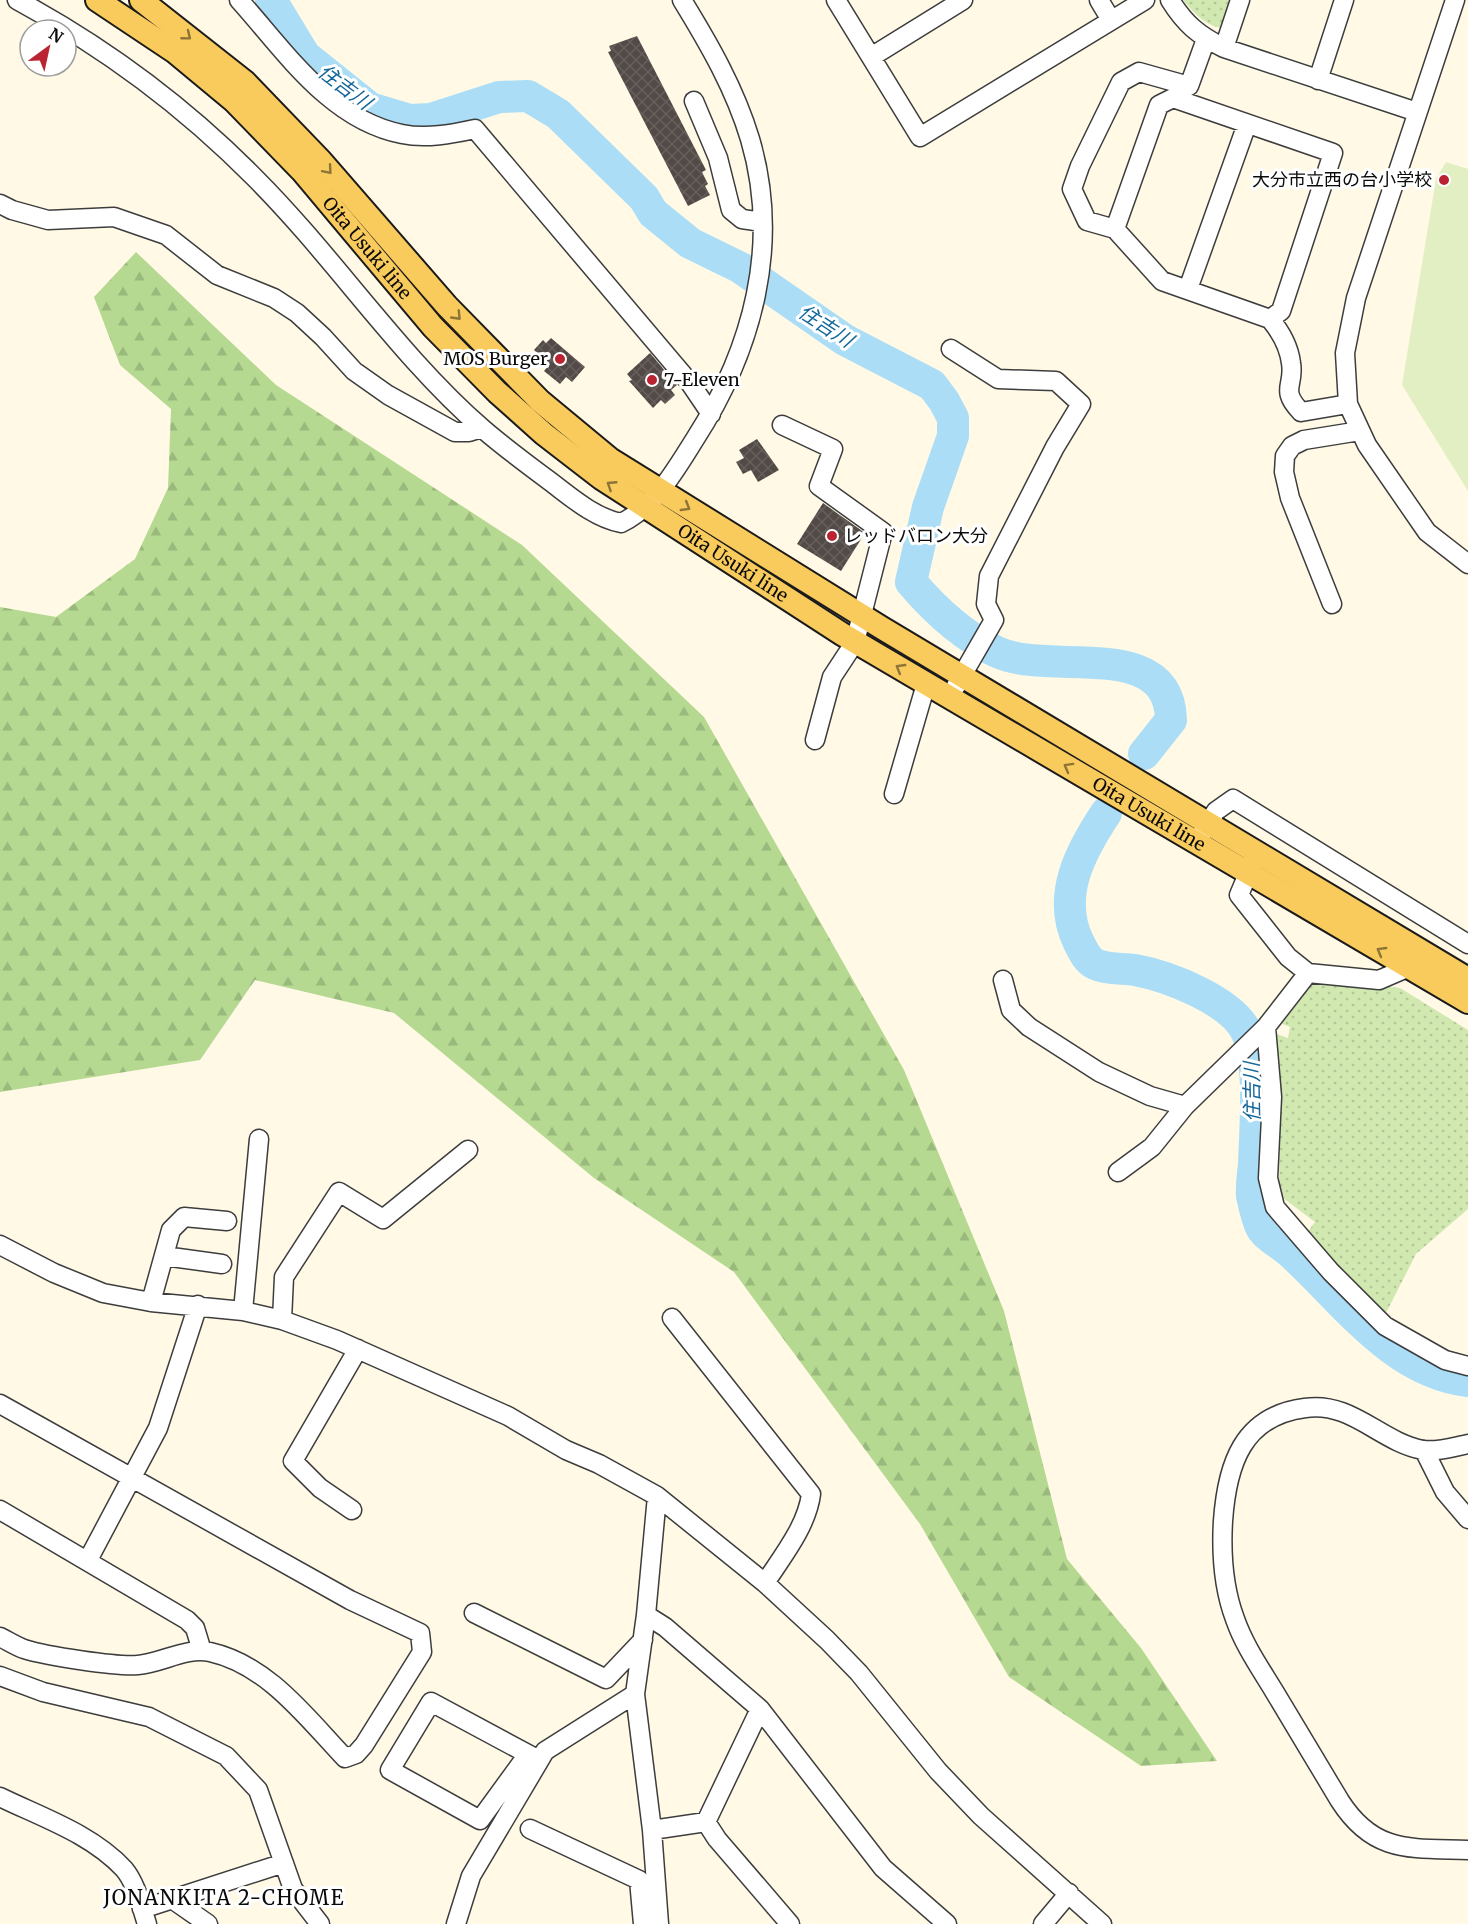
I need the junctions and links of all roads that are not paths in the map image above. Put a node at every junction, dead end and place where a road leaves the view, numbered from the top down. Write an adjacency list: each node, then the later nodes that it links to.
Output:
1 (17, 0): 31 (street)
2 (97, 0): 33 (main road, Oita Usuki line, one-way to 2)
3 (141, 0): 33 (main road, Oita Usuki line, one-way to 33)
4 (239, 0): 29 (street)
5 (682, 0): 23 (street)
6 (836, 0): 17 (street)
7 (963, 0): 17 (street)
8 (1099, 0): 14 (street)
9 (1145, 0): 14 (street)
10 (1170, 0): 15 (street)
11 (1240, 0): 16 (street)
12 (1344, 0): 18 (street)
13 (1455, 0): 20 (street)
14 (1112, 20): 17 (street)
15 (1206, 39): 16 (street); 24 (street)
16 (1224, 48): 18 (street)
17 (871, 57)
18 (1318, 80): 20 (street)
19 (694, 100): 23 (street)
20 (1417, 112): 28 (street)
21 (1247, 124): 24 (street); 25 (street); 26 (street)
22 (0, 204): 31 (street)
23 (762, 222): 29 (street)
24 (1115, 230): 25 (street)
25 (1188, 289): 26 (street)
26 (1270, 319): 28 (street)
27 (951, 349): 38 (street)
28 (1348, 404): 32 (street)
29 (711, 414): 33 (street)
30 (782, 425): 36 (street)
31 (482, 428): 33 (street)
32 (1360, 431): 34 (street); 35 (street)
33 (652, 499): 36 (main road, Oita Usuki line, one-way to 36); 37 (main road, Oita Usuki line)
34 (1468, 564)
35 (1332, 604)
36 (861, 615): 37 (street); 38 (main road, Oita Usuki line)
37 (855, 642): 39 (main road, Oita Usuki line, one-way to 37); 41 (street)
38 (963, 676): 40 (street); 43 (main road, Oita Usuki line)
39 (926, 684): 40 (main road, Oita Usuki line); 42 (street)
40 (949, 698): 43 (main road, Oita Usuki line, one-way to 40)
41 (815, 740)
42 (894, 794)
43 (1203, 832): 44 (main road, Oita Usuki line); 45 (street)
44 (1253, 861): 46 (main road, Oita Usuki line, one-way to 44); 47 (street); 48 (main road, Oita Usuki line)
45 (1468, 944)
46 (1409, 967): 47 (street); 50 (main road, Oita Usuki line)
47 (1308, 973): 51 (street)
48 (1468, 979)
49 (1003, 980): 52 (street)
50 (1468, 1002)
51 (1263, 1030): 52 (street); 66 (street)
52 (1185, 1106): 55 (street)
53 (259, 1139): 62 (street)
54 (468, 1150): 64 (street)
55 (1118, 1172)
56 (227, 1221): 58 (street)
57 (0, 1245): 60 (street)
58 (164, 1256): 59 (street); 60 (street)
59 (222, 1264)
60 (151, 1302): 61 (street)
61 (198, 1305): 62 (street); 70 (street)
62 (243, 1311): 64 (street)
63 (672, 1318): 76 (street)
64 (282, 1320): 65 (street)
65 (358, 1349): 71 (street); 73 (street)
66 (1468, 1366)
67 (0, 1404): 70 (street)
68 (1468, 1444): 69 (street)
69 (1424, 1450): 74 (street); 90 (street)
70 (133, 1478): 75 (street); 81 (street)
71 (657, 1496): 76 (street); 78 (street)
72 (0, 1510): 75 (street)
73 (352, 1510)
74 (1468, 1519)
75 (88, 1560): 81 (street)
76 (765, 1583): 92 (street)
77 (474, 1613): 80 (street)
78 (646, 1615): 80 (street); 84 (street)
79 (0, 1637): 81 (street)
80 (643, 1640): 83 (street)
81 (202, 1651)
82 (0, 1676): 91 (street)
83 (635, 1694): 85 (street); 89 (street)
84 (760, 1709): 87 (street); 101 (street)
85 (534, 1757): 85 (street); 97 (street)
86 (0, 1797): 94 (street)
87 (706, 1822): 89 (street); 100 (street)
88 (530, 1829): 98 (street)
89 (652, 1830): 99 (street)
90 (1468, 1850)
91 (284, 1863): 93 (street); 96 (street)
92 (1069, 1893): 102 (street); 103 (street)
93 (172, 1899): 94 (street); 95 (street)
94 (144, 1916)
95 (208, 1924)
96 (320, 1924)
97 (456, 1924)
98 (643, 1924)
99 (659, 1924)
100 (790, 1924)
101 (946, 1924)
102 (1043, 1924)
103 (1102, 1924)

